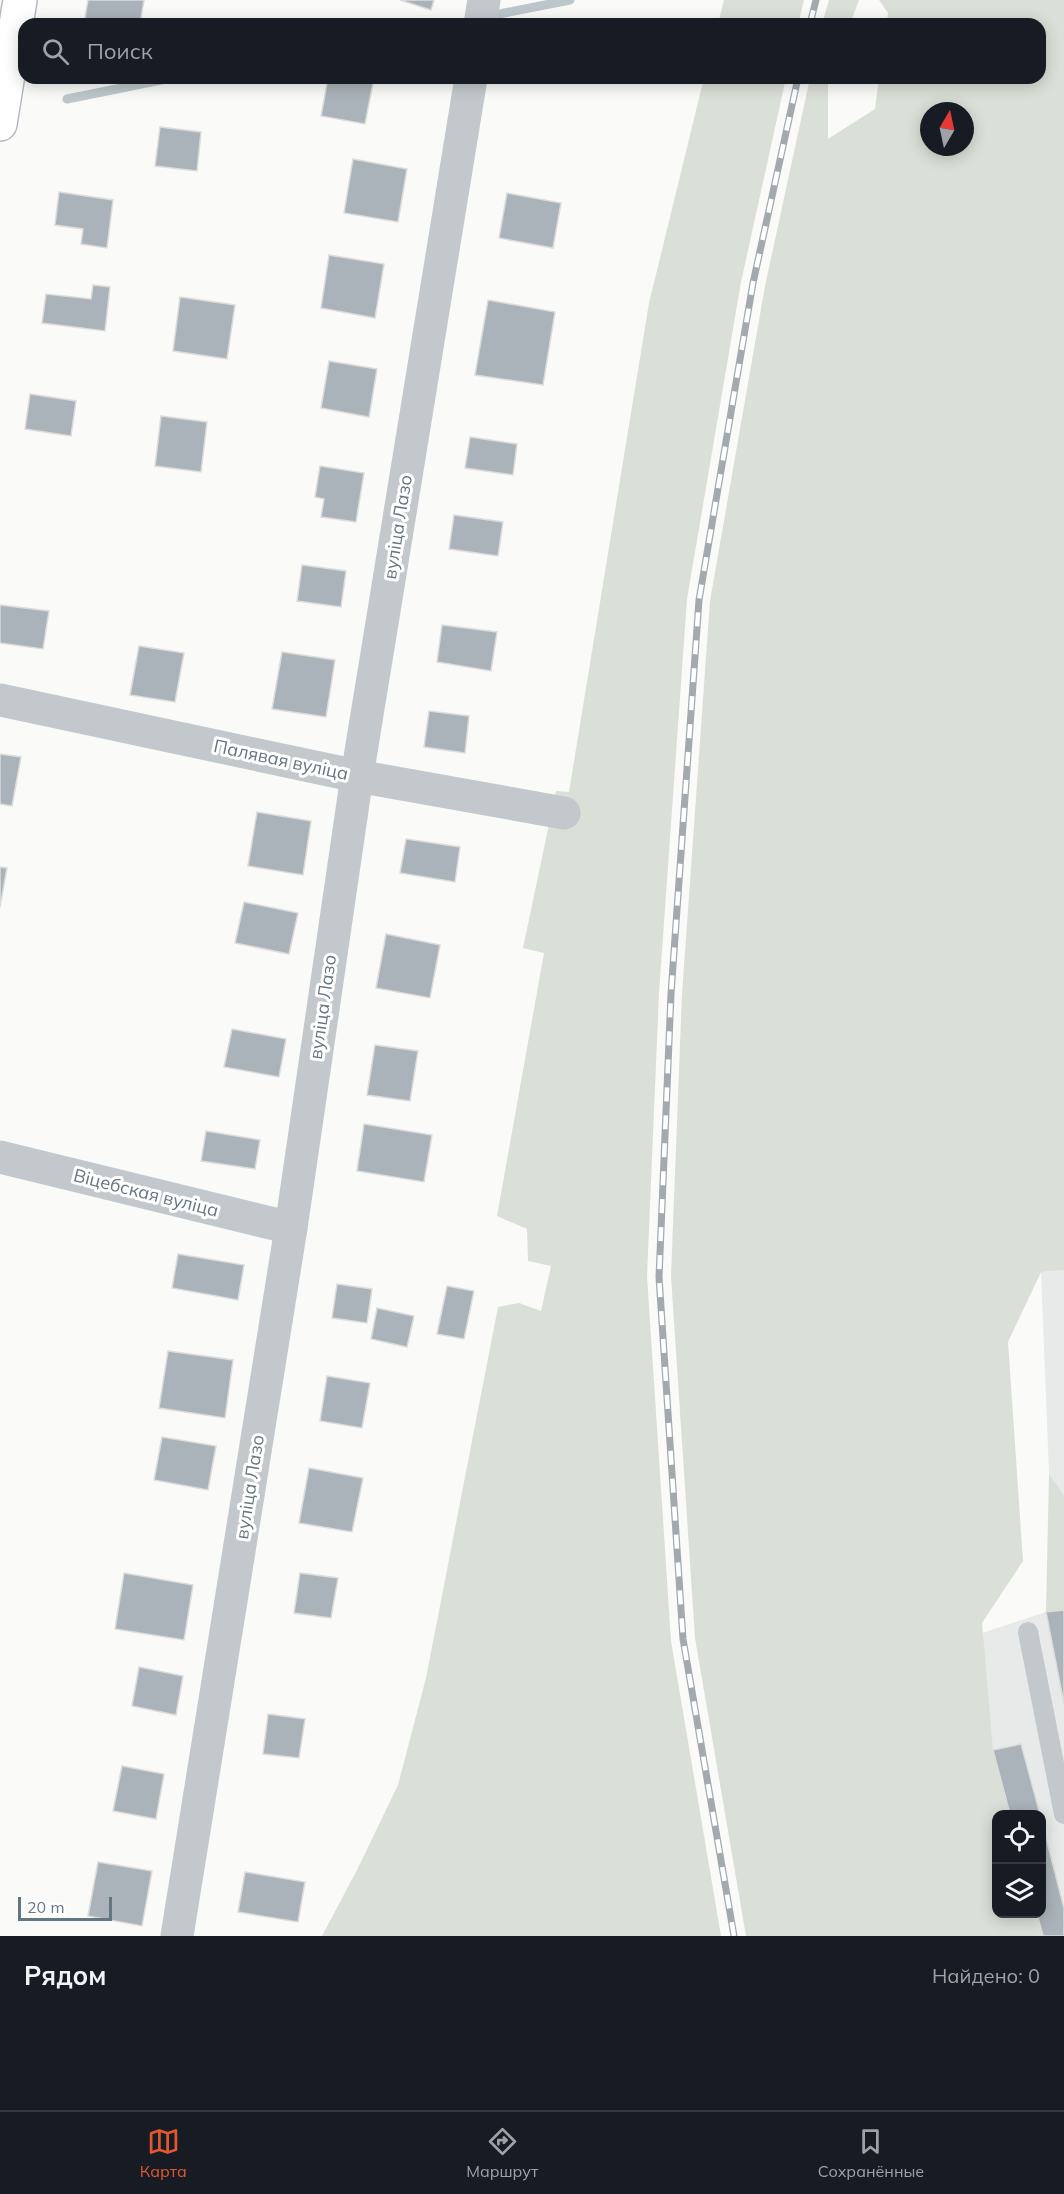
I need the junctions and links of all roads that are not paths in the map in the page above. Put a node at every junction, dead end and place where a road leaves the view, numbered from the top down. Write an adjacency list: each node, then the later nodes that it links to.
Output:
1 (20, 0): 4 (street)
2 (484, 0): 3 (street)
3 (481, 18)
4 (7, 42): 6 (street)
5 (470, 84): 8 (street, вуліца Лазо)
6 (0, 124)
7 (0, 700): 8 (street, Палявая вуліца)
8 (357, 776): 9 (street, Палявая вуліца); 11 (street, вуліца Лазо)
9 (564, 813)
10 (0, 1157): 11 (street, Віцебская вуліца)
11 (291, 1228): 14 (street, вуліца Лазо)
12 (1028, 1632): 13 (lane)
13 (1064, 1814)
14 (177, 1936)

